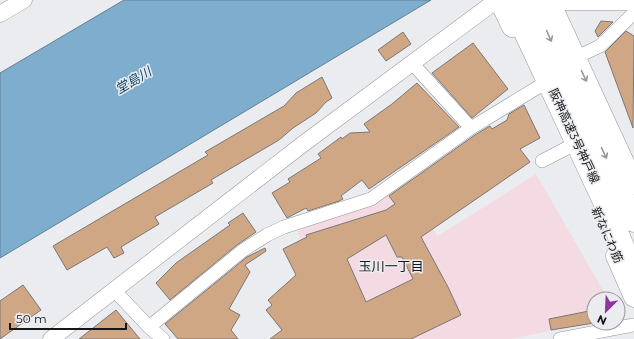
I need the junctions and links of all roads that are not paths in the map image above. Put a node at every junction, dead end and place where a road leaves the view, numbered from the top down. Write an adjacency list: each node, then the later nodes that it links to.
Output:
1 (24, 0): 7 (street)
2 (498, 0): 9 (street); 10 (main road, 新なにわ筋)
3 (510, 0): 16 (highway, 阪神高速3号神戸線)
4 (544, 1): 5 (street); 8 (main road); 15 (highway, 阪神高速3号神戸線, one-way to 15)
5 (634, 2)
6 (634, 13): 8 (street)
7 (0, 14)
8 (575, 58): 14 (main road, one-way to 14)
9 (412, 63): 11 (street); 17 (street)
10 (540, 86): 11 (street); 12 (main road, 新なにわ筋)
11 (471, 128): 20 (street)
12 (569, 147): 13 (street); 18 (main road, 新なにわ筋)
13 (542, 160)
14 (634, 184)
15 (634, 221)
16 (634, 273)
17 (114, 290): 20 (street); 21 (street)
18 (634, 297)
19 (634, 325): 23 (street)
20 (149, 328): 22 (street)
21 (51, 339)
22 (163, 339)
23 (560, 339)

